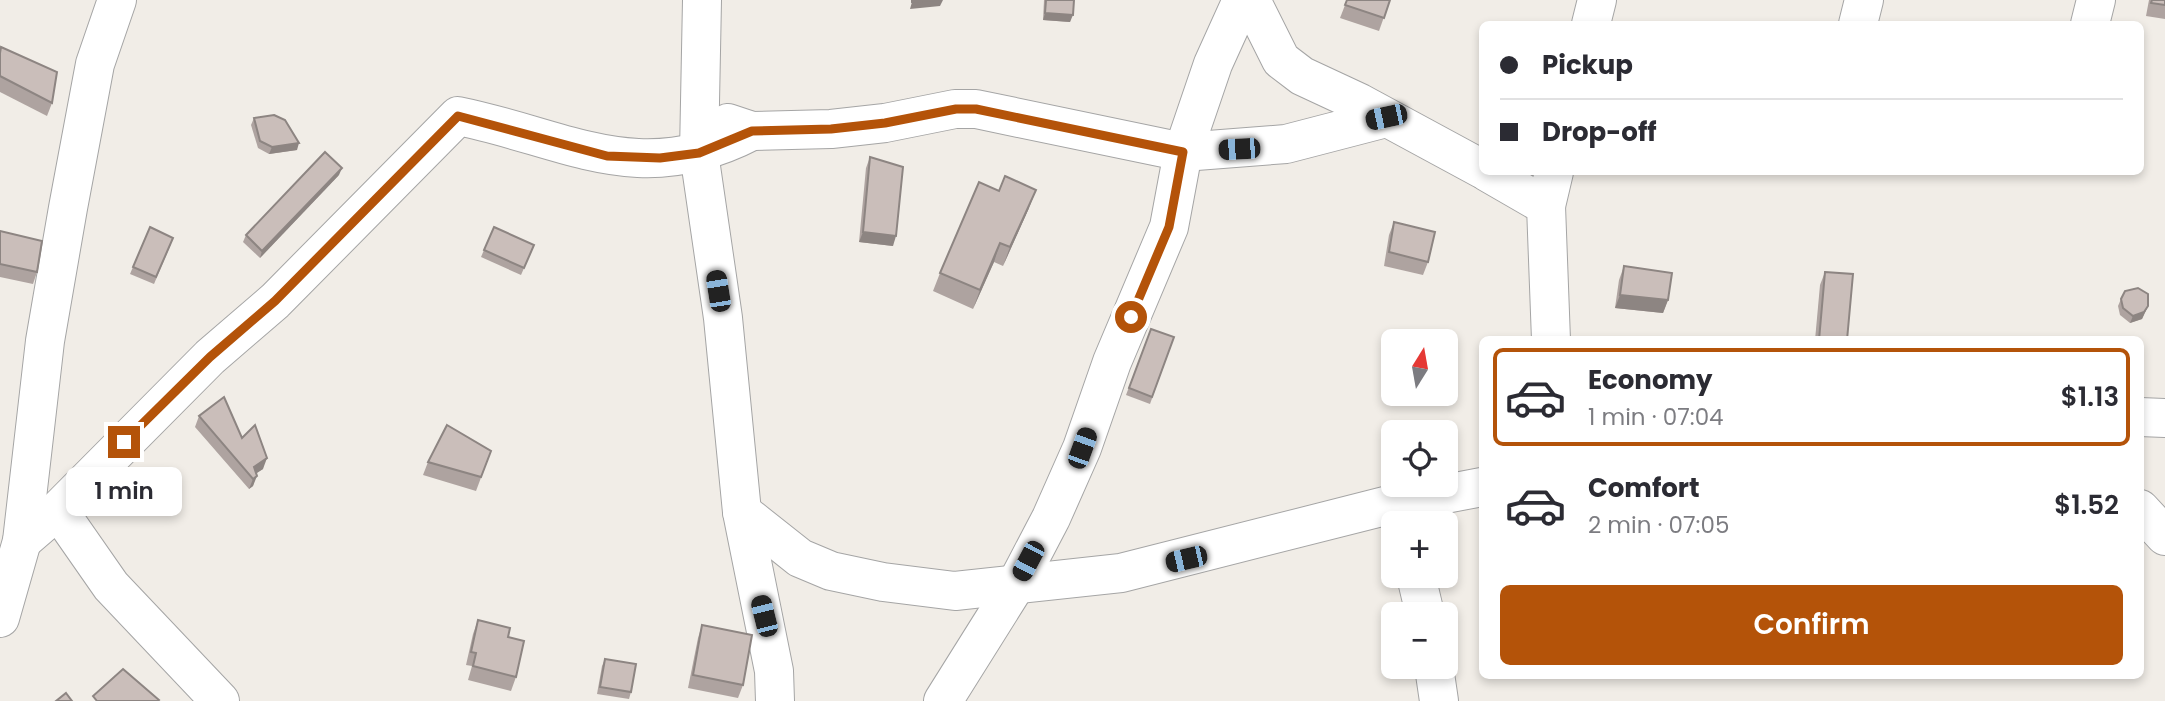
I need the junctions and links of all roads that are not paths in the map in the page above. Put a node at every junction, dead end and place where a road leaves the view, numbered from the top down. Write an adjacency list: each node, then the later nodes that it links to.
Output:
1 (117, 0): 29 (street)
2 (702, 0): 11 (street)
3 (1242, 0): 14 (street)
4 (1251, 0): 12 (street)
5 (1597, 0): 8 (street)
6 (1864, 0): 9 (street)
7 (2096, 0): 10 (street)
8 (1592, 21)
9 (1859, 21)
10 (2091, 21)
11 (699, 108): 13 (street); 15 (street)
12 (1386, 117): 14 (street); 16 (street)
13 (752, 131): 14 (street); 15 (street)
14 (1183, 152): 30 (street)
15 (699, 153): 23 (street); 25 (street)
16 (1479, 167)
17 (1498, 175): 18 (street)
18 (1550, 189): 19 (street)
19 (1551, 336)
20 (2144, 418): 21 (street)
21 (2165, 418)
22 (1479, 488): 24 (street)
23 (58, 510): 29 (street); 33 (street)
24 (1406, 511)
25 (742, 512): 30 (street); 34 (street)
26 (2144, 513): 28 (street)
27 (1381, 517): 30 (street)
28 (2165, 537)
29 (22, 541): 31 (street)
30 (1017, 583): 35 (street)
31 (0, 618)
32 (1436, 679): 36 (street)
33 (220, 701)
34 (775, 701)
35 (943, 701)
36 (1439, 701)

